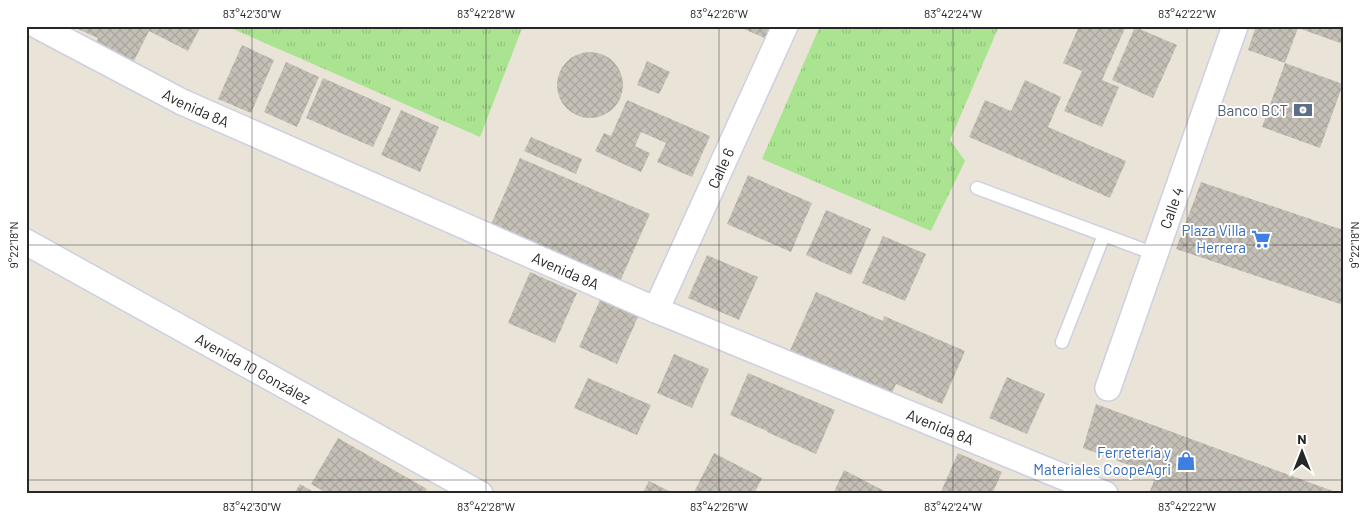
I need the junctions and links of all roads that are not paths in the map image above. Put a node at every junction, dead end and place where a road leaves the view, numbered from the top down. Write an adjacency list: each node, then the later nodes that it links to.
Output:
1 (38, 26): 8 (street, Avenida 8A)
2 (785, 26): 8 (street, Calle 6)
3 (1234, 26): 7 (street, Calle 4)
4 (977, 188): 5 (lane)
5 (1104, 236): 7 (lane); 9 (lane)
6 (26, 242): 11 (street, Avenida 10 González)
7 (1155, 254): 10 (street, Calle 4)
8 (656, 310): 12 (street, Avenida 8A)
9 (1062, 342)
10 (1108, 388)
11 (480, 494)
12 (1105, 494)

